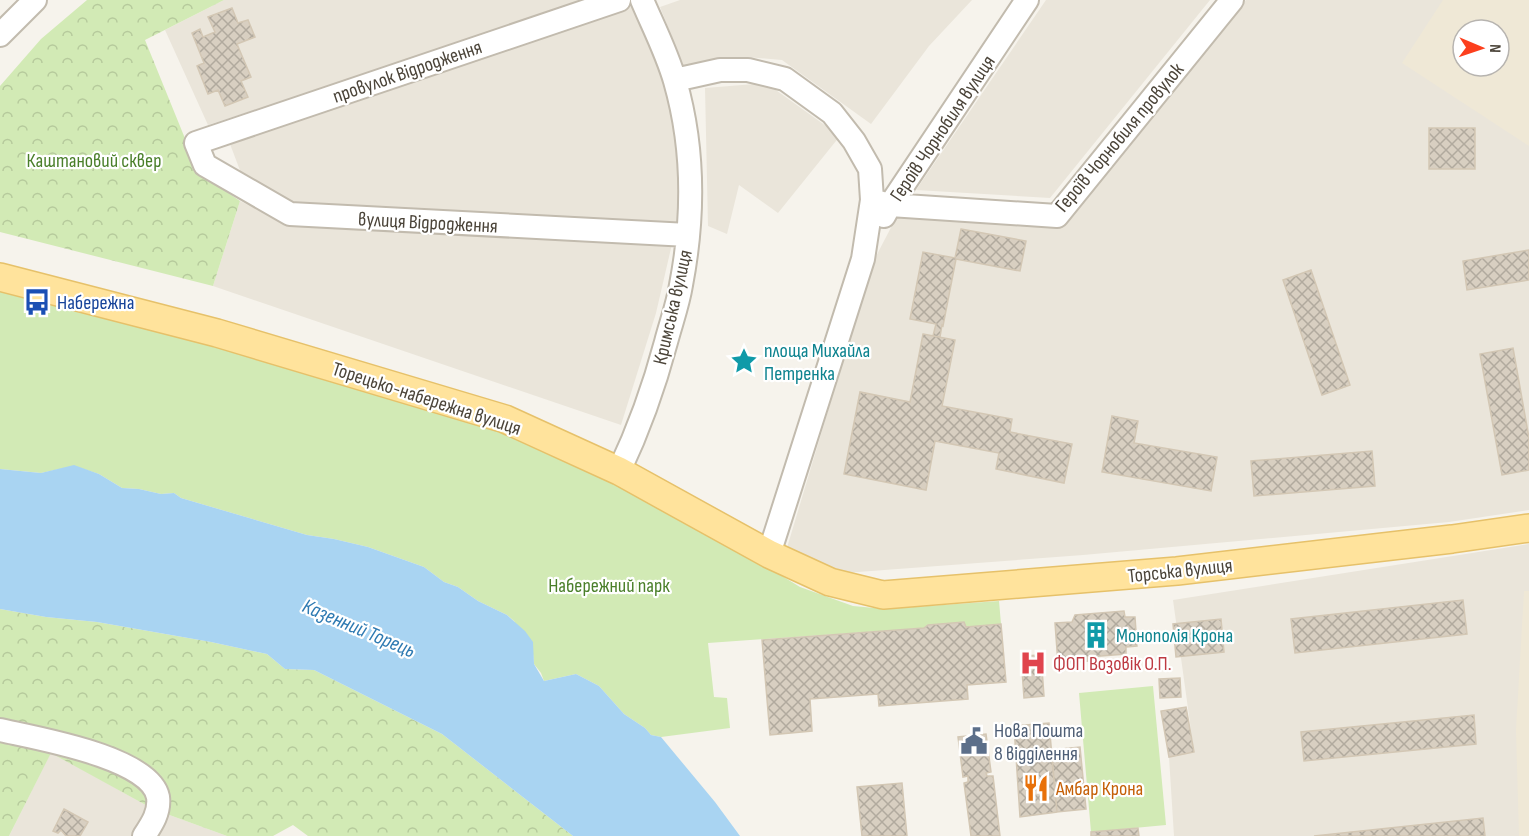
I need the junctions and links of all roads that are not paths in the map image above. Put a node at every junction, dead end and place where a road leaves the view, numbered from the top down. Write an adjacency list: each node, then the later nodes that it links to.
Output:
1 (35, 0): 6 (street)
2 (619, 0): 8 (street, провулок Відродження)
3 (642, 0): 7 (street, Кримська вулиця)
4 (1028, 0): 9 (street, Героїв Чорнобиля вулиця)
5 (1232, 0): 9 (street, Героїв Чорнобиля провулок)
6 (0, 35)
7 (675, 80): 9 (street); 10 (street, Кримська вулиця)
8 (196, 142): 10 (street, вулиця Відродження)
9 (881, 202): 14 (street)
10 (688, 235): 12 (street, Кримська вулиця)
11 (0, 277): 12 (main road, Торецько-набережна вулиця)
12 (619, 471): 14 (main road, Торецько-набережна вулиця)
13 (1529, 528): 15 (main road, Торська вулиця)
14 (769, 554): 15 (main road, Торецько-набережна вулиця)
15 (830, 582)
16 (0, 730): 17 (street)
17 (144, 836)

